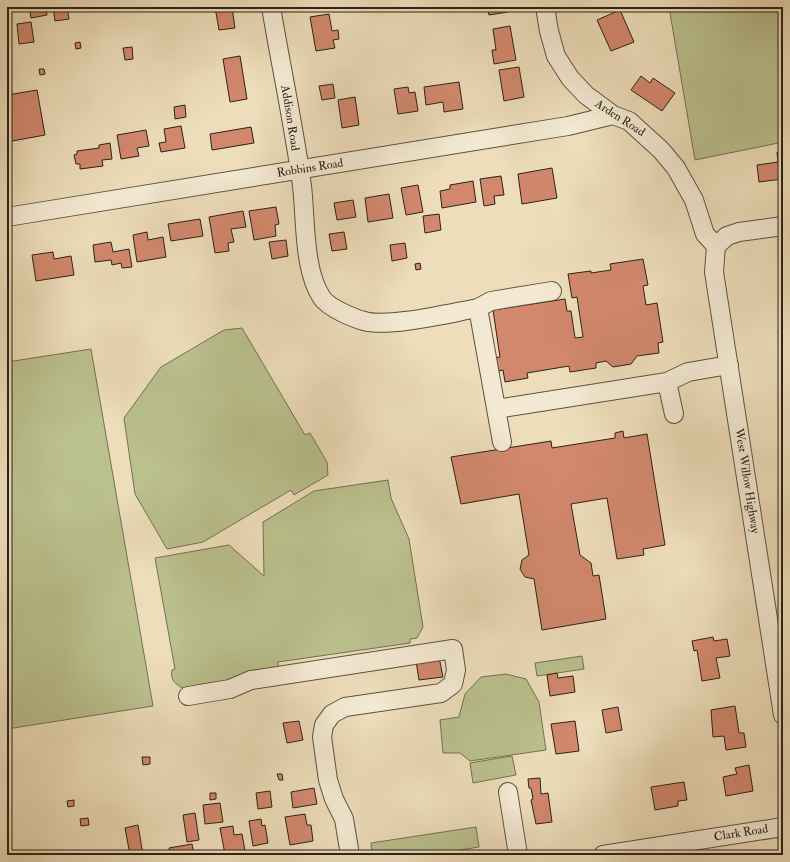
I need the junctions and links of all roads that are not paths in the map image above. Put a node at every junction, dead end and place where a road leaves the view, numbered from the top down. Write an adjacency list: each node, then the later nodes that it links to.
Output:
1 (272, 7): 4 (street, Addison Road)
2 (545, 7): 3 (street, Arden Road)
3 (613, 115): 4 (street, Robbins Road); 7 (street, Arden Road)
4 (298, 170): 5 (street, Robbins Road); 9 (street, Addison Road)
5 (7, 217)
6 (783, 226): 7 (street)
7 (716, 246): 10 (street, West Willow Highway)
8 (552, 291): 9 (street)
9 (478, 308): 12 (street)
10 (729, 365): 11 (street); 16 (street, West Willow Highway)
11 (667, 382): 12 (street); 13 (street)
12 (496, 409): 14 (street)
13 (674, 414)
14 (502, 442)
15 (188, 696): 19 (street)
16 (783, 715)
17 (508, 792): 20 (street)
18 (783, 827): 21 (street, Clark Road)
19 (350, 855)
20 (518, 855)
21 (603, 855)

